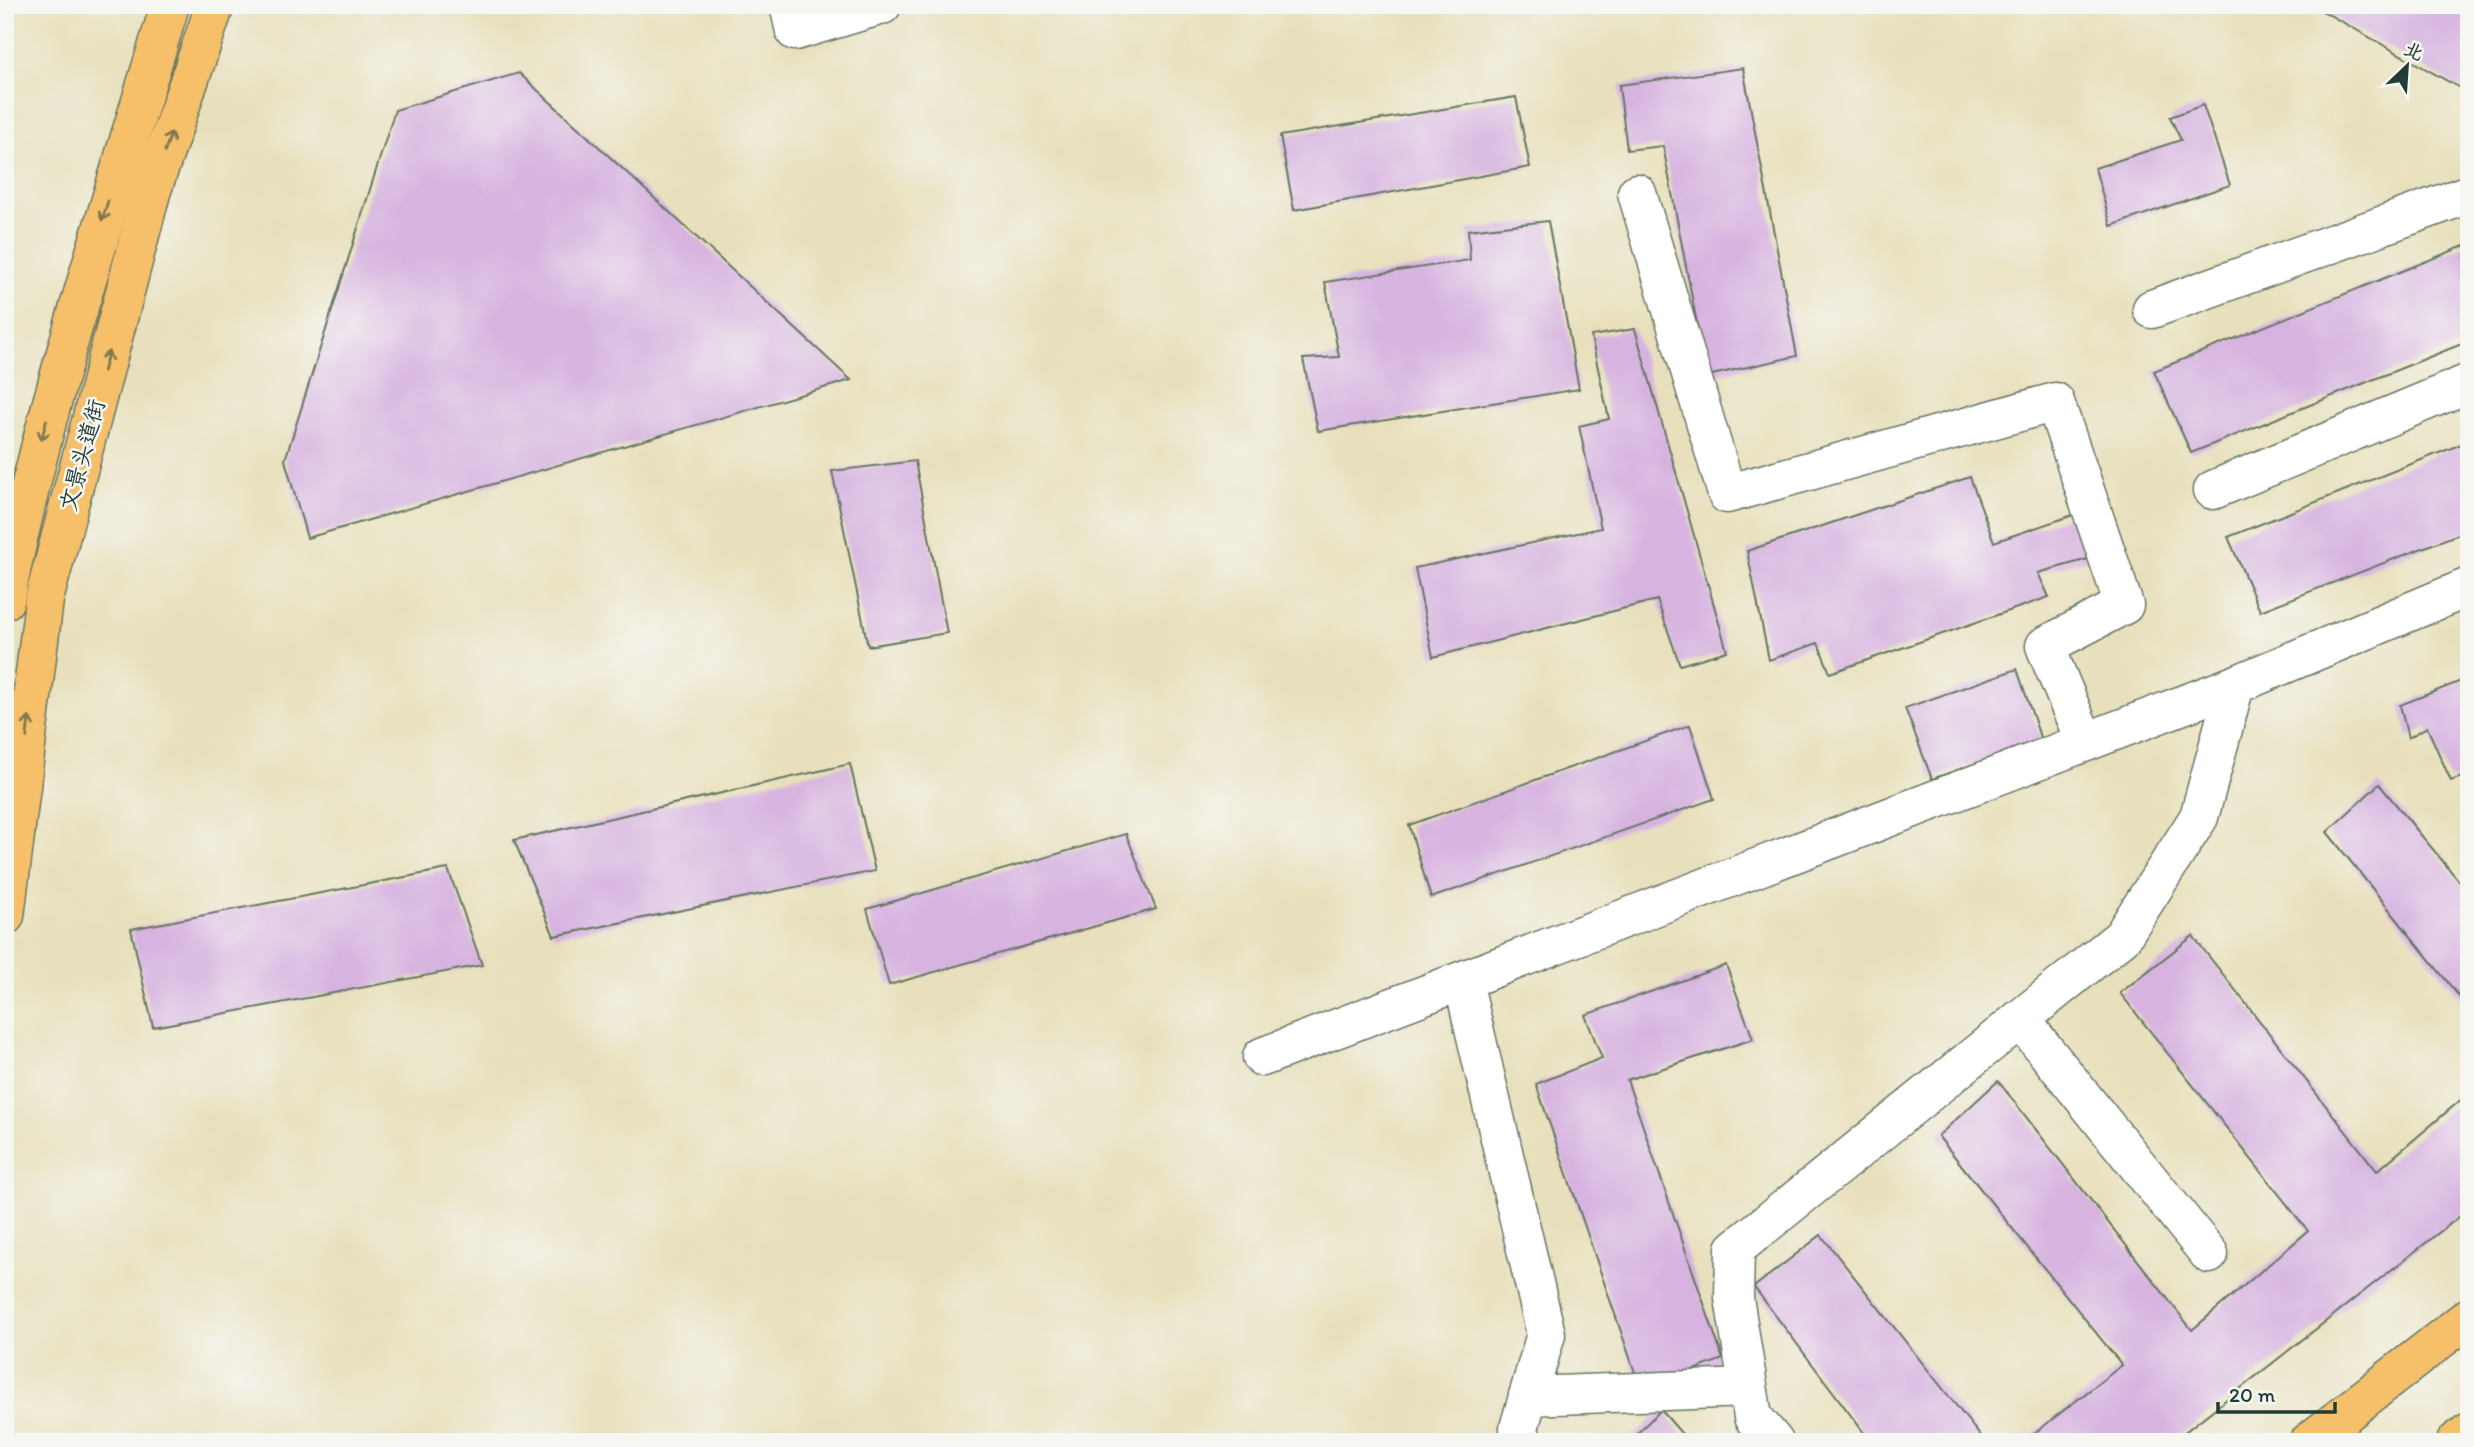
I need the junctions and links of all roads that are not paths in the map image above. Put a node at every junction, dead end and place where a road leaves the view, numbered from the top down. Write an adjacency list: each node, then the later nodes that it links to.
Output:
1 (170, 5): 11 (main road, 文景头道街, one-way to 11)
2 (215, 5): 14 (main road, 文景头道街, one-way to 2)
3 (789, 5): 4 (street)
4 (882, 5)
5 (1637, 193): 13 (street)
6 (2469, 194): 7 (street)
7 (2152, 309)
8 (2469, 383): 9 (street)
9 (2213, 491)
10 (2469, 587): 12 (street)
11 (5, 600)
12 (2235, 685): 13 (street); 16 (street)
13 (2085, 742): 15 (street)
14 (5, 916)
15 (1462, 981): 17 (street); 21 (street)
16 (2020, 1019): 18 (street); 20 (street)
17 (1262, 1057)
18 (2209, 1254)
19 (2469, 1317): 25 (main road)
20 (1748, 1388): 21 (street); 24 (street)
21 (1528, 1396): 23 (street)
22 (2469, 1432): 26 (main road)
23 (1522, 1442)
24 (1774, 1442)
25 (2309, 1442)
26 (2456, 1442)

